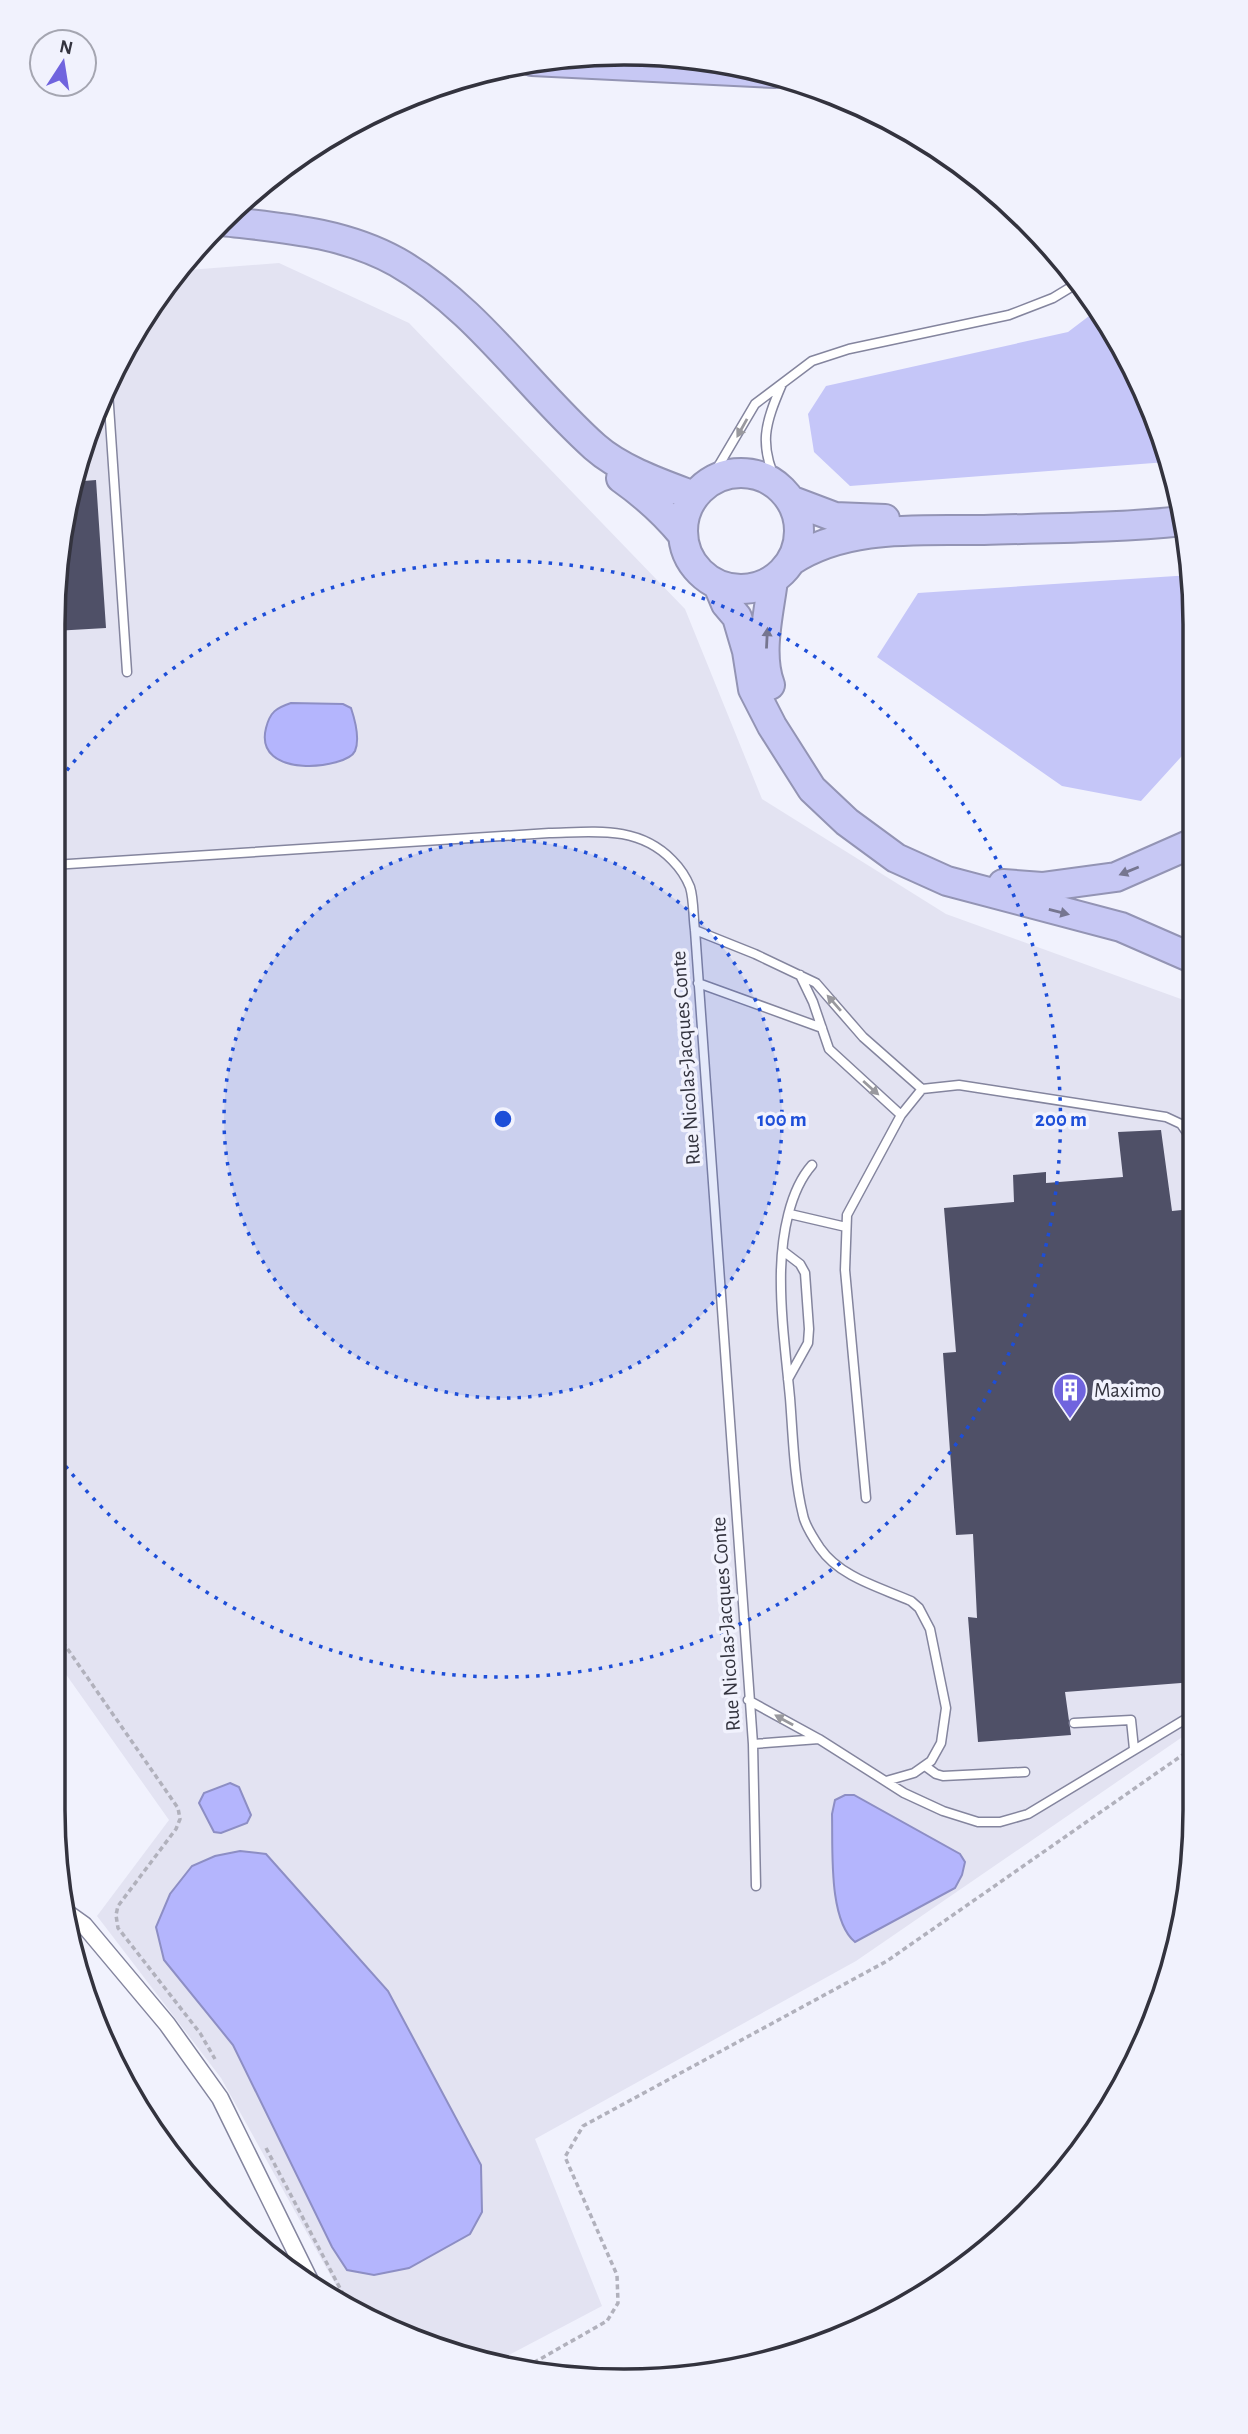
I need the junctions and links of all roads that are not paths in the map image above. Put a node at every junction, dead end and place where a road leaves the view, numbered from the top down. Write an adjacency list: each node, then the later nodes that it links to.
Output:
1 (617, 65): 2 (highway)
2 (683, 68)
3 (236, 223): 5 (highway)
4 (1070, 287): 6 (lane)
5 (505, 355): 8 (highway); 12 (highway)
6 (784, 381): 8 (lane, one-way to 8); 9 (lane)
7 (109, 406): 15 (lane)
8 (702, 489): 9 (highway); 12 (highway)
9 (784, 493): 10 (highway); 13 (highway)
10 (1170, 503)
11 (1174, 522): 13 (highway)
12 (683, 535): 14 (highway)
13 (782, 570): 14 (highway); 16 (highway, one-way to 13)
14 (718, 585): 19 (highway, one-way to 19)
15 (127, 672)
16 (1183, 849)
17 (65, 864): 18 (lane, Rue Nicolas-Jacques Conte)
18 (695, 930): 20 (lane); 21 (lane, Rue Nicolas-Jacques Conte)
19 (1183, 954)
20 (800, 975): 22 (lane); 23 (lane, one-way to 20)
21 (698, 983): 22 (lane); 32 (lane, Rue Nicolas-Jacques Conte)
22 (822, 1028): 24 (lane, one-way to 24)
23 (922, 1089): 24 (lane); 25 (lane)
24 (901, 1115): 28 (lane)
25 (1183, 1127)
26 (812, 1165): 27 (lane)
27 (790, 1214): 28 (lane); 29 (lane)
28 (846, 1227): 31 (lane)
29 (783, 1251): 30 (lane); 30 (lane)
30 (788, 1379): 38 (lane)
31 (866, 1498)
32 (748, 1700): 35 (lane, one-way to 32); 36 (lane, Rue Nicolas-Jacques Conte)
33 (1183, 1720): 37 (lane)
34 (1074, 1723): 37 (lane)
35 (819, 1739): 36 (lane); 40 (lane)
36 (753, 1744): 41 (lane, Rue Nicolas-Jacques Conte)
37 (1134, 1749): 40 (lane)
38 (925, 1766): 39 (lane); 40 (lane)
39 (1025, 1772)
40 (886, 1781)
41 (756, 1886)
42 (75, 1918): 43 (street)
43 (304, 2268)

